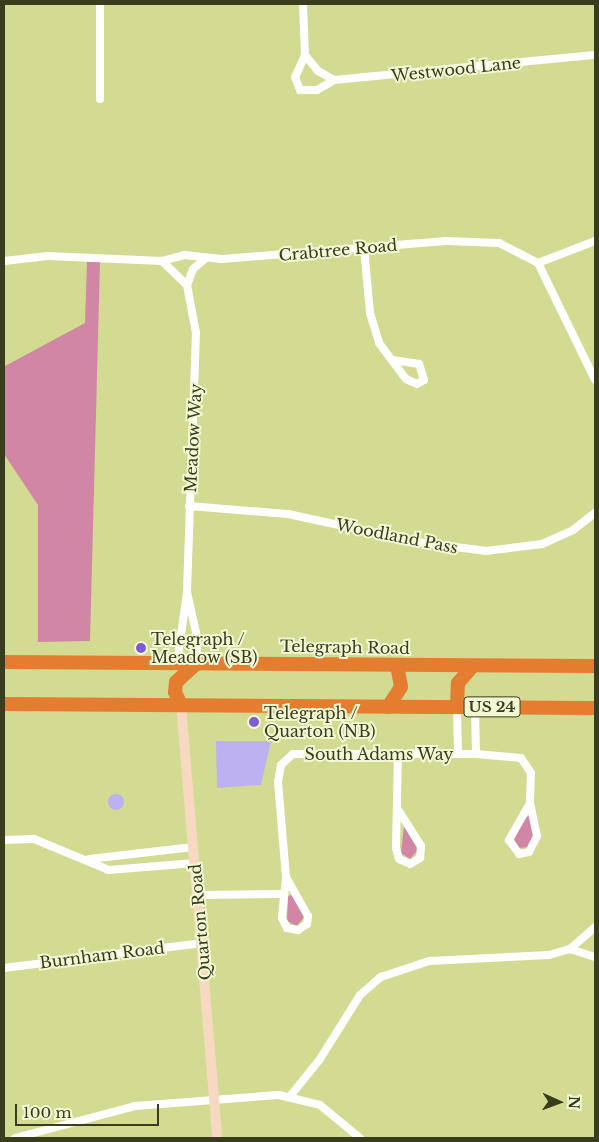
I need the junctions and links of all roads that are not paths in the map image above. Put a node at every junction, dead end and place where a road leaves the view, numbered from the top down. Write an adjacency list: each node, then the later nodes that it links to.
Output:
1 (100, 4): 6 (street)
2 (303, 4): 3 (street)
3 (305, 55): 5 (street); 5 (street, Westwood Lane)
4 (595, 55): 5 (street, Westwood Lane)
5 (334, 80)
6 (100, 99)
7 (595, 241): 12 (street)
8 (364, 248): 9 (street, Crabtree Road); 12 (street, Crabtree Road); 14 (street)
9 (205, 259): 11 (street, Crabtree Road); 13 (street)
10 (4, 261): 11 (street, Crabtree Road)
11 (162, 261): 13 (street)
12 (538, 263): 15 (street)
13 (187, 285): 16 (street, Meadow Way)
14 (394, 360)
15 (595, 380)
16 (190, 506): 17 (street, Woodland Pass); 18 (street, Meadow Way)
17 (595, 513)
18 (187, 592): 20 (street, Meadow Way); 21 (street, Meadow Way)
19 (4, 662): 20 (highway, Telegraph Road)
20 (177, 664): 21 (highway, Telegraph Road)
21 (197, 664): 22 (highway, Telegraph Road); 26 (highway)
22 (397, 666): 23 (highway, Telegraph Road); 27 (highway)
23 (472, 666): 24 (highway, Telegraph Road); 28 (highway)
24 (595, 666)
25 (4, 704): 26 (highway, US 24)
26 (181, 706): 27 (highway, US 24); 37 (street, Quarton Road)
27 (388, 706): 28 (highway, US 24)
28 (457, 707): 29 (highway, US 24); 32 (street)
29 (475, 707): 30 (highway, US 24); 33 (street)
30 (595, 708)
31 (398, 753): 32 (street, South Adams Way); 35 (street); 40 (street, South Adams Way)
32 (458, 754): 33 (street, South Adams Way)
33 (476, 754): 34 (street, South Adams Way)
34 (530, 803): 34 (street)
35 (399, 811): 35 (street)
36 (4, 840): 38 (street)
37 (193, 848): 38 (street); 39 (street, Quarton Road)
38 (89, 858): 39 (street)
39 (195, 863): 42 (street, Quarton Road)
40 (286, 877): 41 (street, South Adams Way); 41 (street, South Adams Way)
41 (282, 894): 42 (street)
42 (198, 895): 44 (street, Quarton Road)
43 (595, 927): 45 (street)
44 (202, 944): 47 (street, Burnham Road); 49 (street, Quarton Road)
45 (570, 949): 46 (street); 48 (street)
46 (595, 957)
47 (4, 968)
48 (291, 1095): 49 (street); 52 (street)
49 (214, 1101): 50 (street); 51 (street, Quarton Road)
50 (15, 1138)
51 (217, 1138)
52 (360, 1138)

